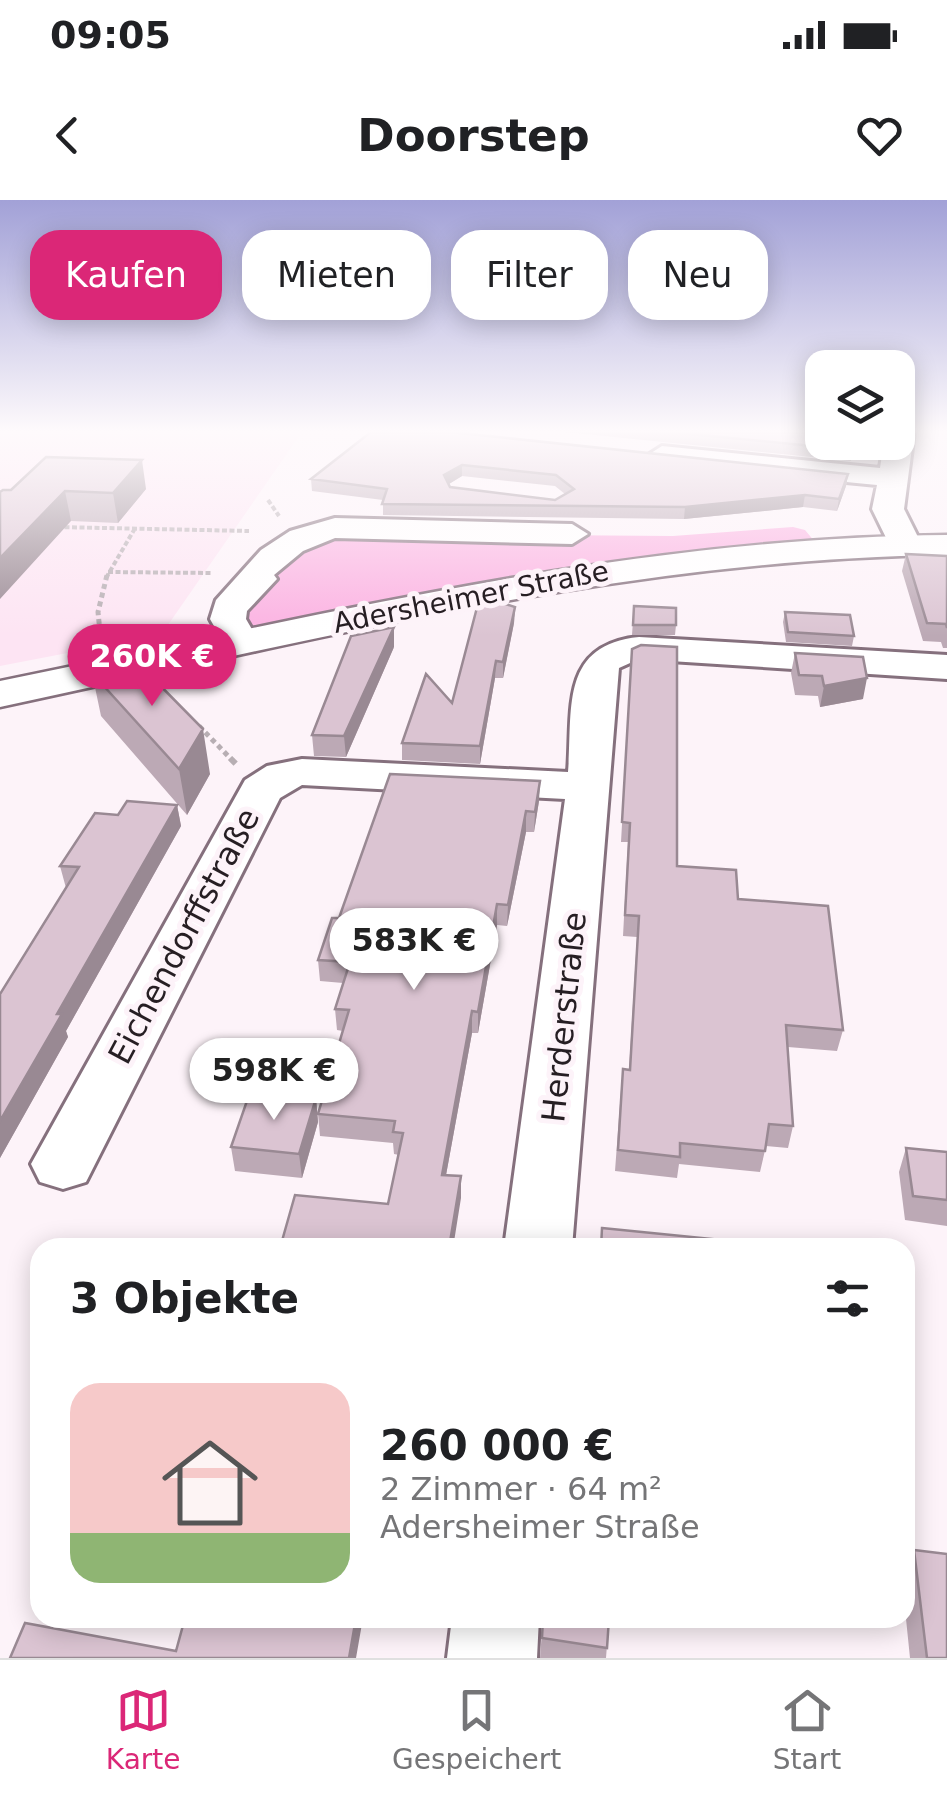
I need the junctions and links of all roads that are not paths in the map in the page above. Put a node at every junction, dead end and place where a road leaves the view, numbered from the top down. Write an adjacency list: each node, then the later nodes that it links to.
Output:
1 (532, 500): 3 (street)
2 (889, 500): 5 (street)
3 (534, 532): 4 (street); 7 (street)
4 (572, 534)
5 (905, 545): 6 (main road, Adersheimer Straße); 7 (main road, Adersheimer Straße)
6 (947, 545)
7 (241, 644): 9 (main road, Adersheimer Straße)
8 (947, 667): 10 (street, Herderstraße)
9 (0, 694)
10 (589, 787): 11 (street, Eichendorffstraße); 12 (street, Herderstraße)
11 (63, 1164)
12 (539, 1238)
13 (495, 1628): 14 (street)
14 (492, 1658)

